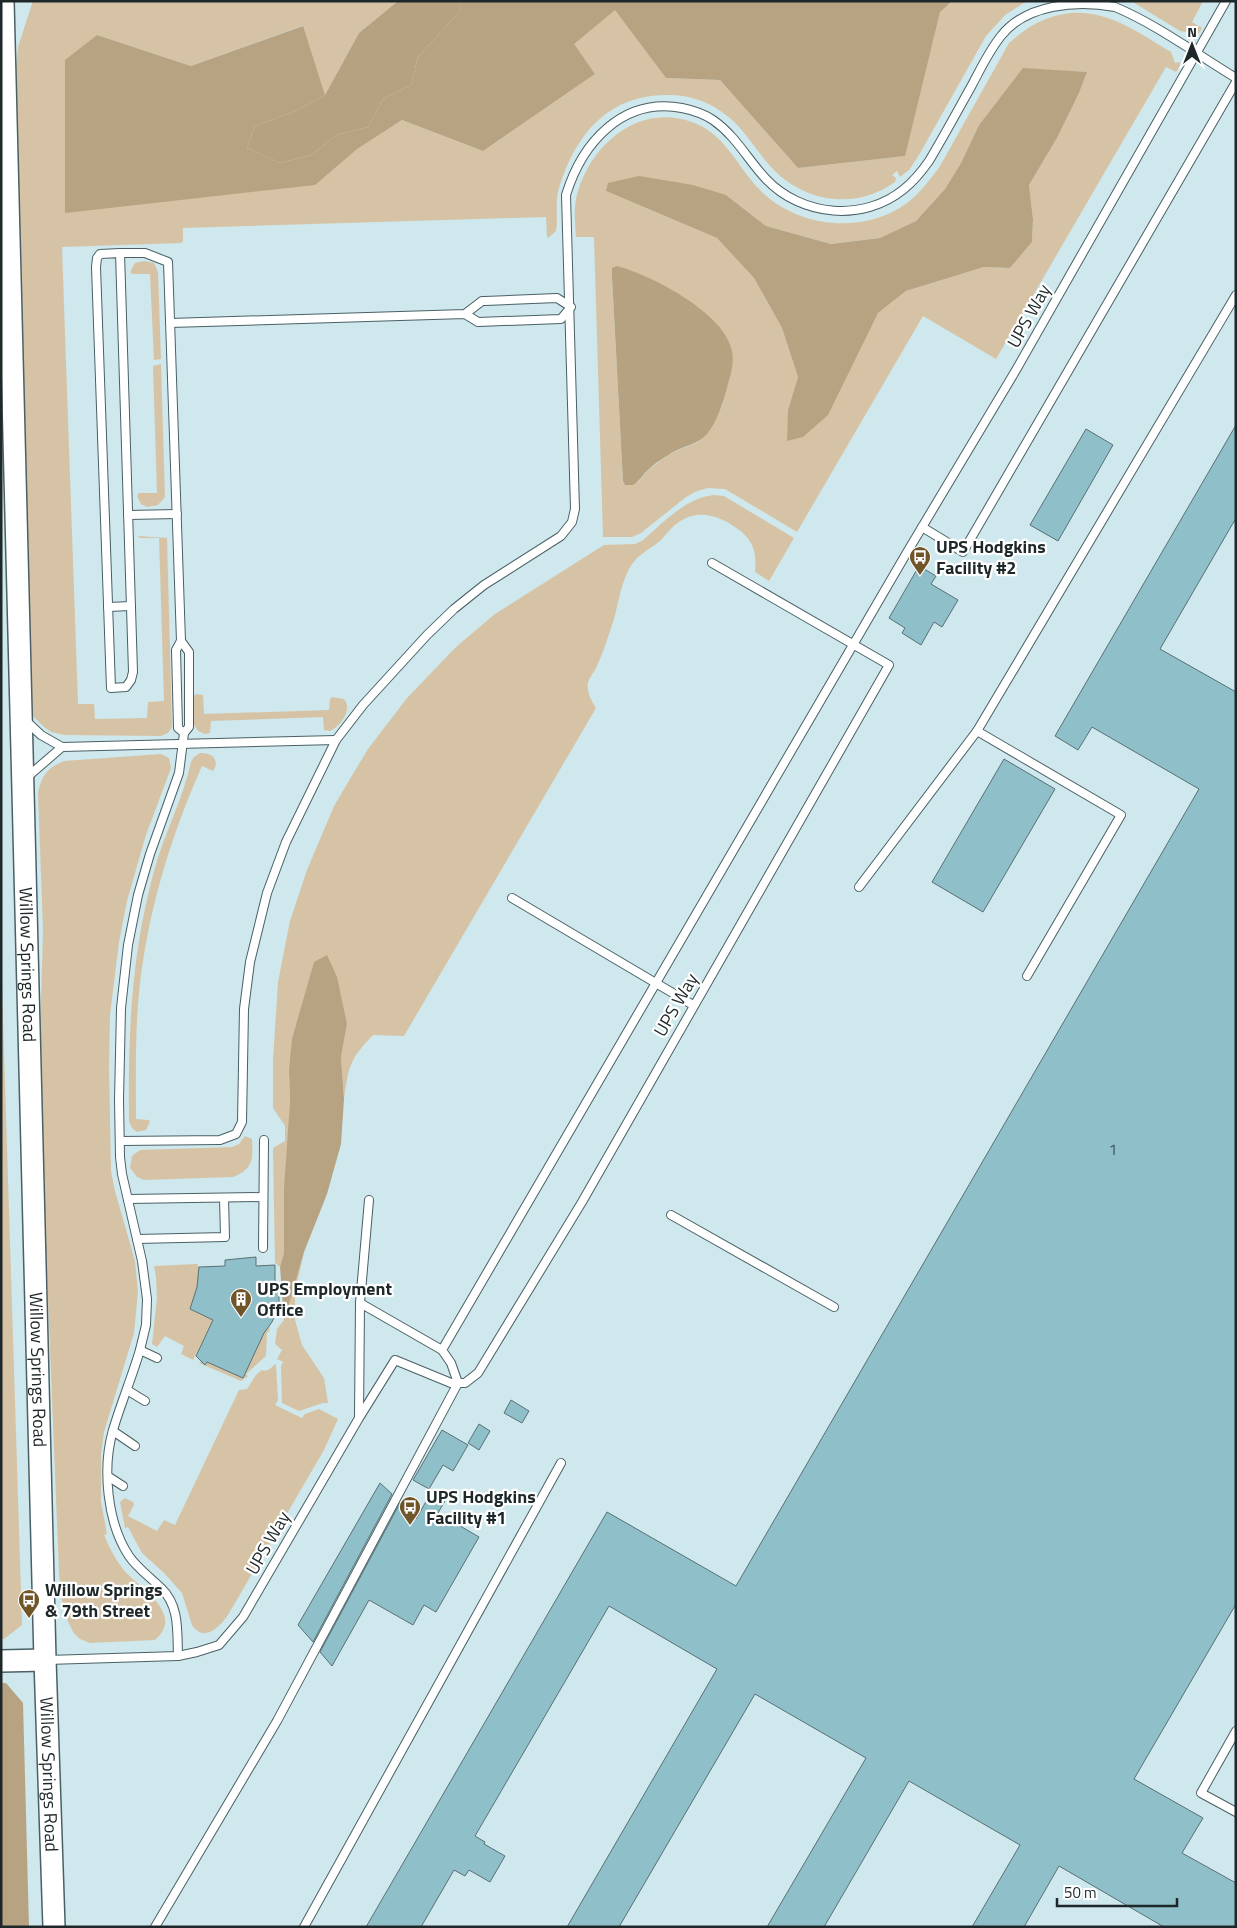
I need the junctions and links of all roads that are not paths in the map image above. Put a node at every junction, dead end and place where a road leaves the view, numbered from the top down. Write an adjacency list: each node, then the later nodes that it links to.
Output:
1 (3, 1): 18 (main road, Willow Springs Road)
2 (1226, 1): 3 (lane, UPS Way)
3 (1196, 54): 4 (lane); 7 (lane); 12 (lane, UPS Way)
4 (1236, 80): 12 (lane)
5 (120, 253): 9 (lane); 11 (lane); 14 (lane)
6 (1236, 295): 19 (lane)
7 (570, 307): 8 (lane); 8 (lane); 21 (lane)
8 (465, 314): 9 (lane)
9 (170, 323): 10 (lane)
10 (176, 514): 11 (lane); 16 (lane)
11 (128, 515): 15 (lane)
12 (922, 527): 17 (lane, UPS Way)
13 (712, 563): 17 (lane, UPS Way)
14 (108, 606): 15 (lane); 15 (lane)
15 (131, 606)
16 (181, 641): 20 (lane); 20 (lane)
17 (854, 644): 28 (lane, UPS Way); 29 (lane, UPS Way)
18 (21, 716): 23 (lane); 24 (main road, Willow Springs Road)
19 (977, 731): 25 (lane); 27 (lane)
20 (184, 733): 22 (lane)
21 (336, 740): 22 (lane); 31 (lane)
22 (183, 744): 23 (lane); 31 (lane)
23 (62, 748): 24 (lane)
24 (23, 780): 54 (main road, Willow Springs Road)
25 (859, 887)
26 (512, 898): 28 (lane)
27 (1027, 976)
28 (657, 983): 29 (lane); 42 (lane, UPS Way)
29 (693, 1005): 44 (lane, UPS Way)
30 (264, 1140): 32 (lane)
31 (120, 1141): 34 (lane)
32 (263, 1197): 33 (lane); 38 (lane)
33 (224, 1198): 34 (lane); 37 (lane)
34 (128, 1199): 37 (lane)
35 (369, 1200): 39 (lane)
36 (672, 1215): 40 (lane)
37 (137, 1239): 41 (lane)
38 (263, 1248)
39 (360, 1303): 42 (lane); 47 (lane)
40 (834, 1307)
41 (140, 1350): 43 (lane); 45 (lane)
42 (442, 1350): 44 (lane)
43 (157, 1358)
44 (458, 1383): 47 (lane, UPS Way); 59 (lane)
45 (127, 1390): 46 (lane); 48 (lane)
46 (145, 1401)
47 (359, 1418): 53 (lane, UPS Way)
48 (112, 1431): 49 (lane); 51 (lane)
49 (135, 1446)
50 (561, 1463): 60 (lane)
51 (109, 1477): 52 (lane); 53 (lane)
52 (123, 1486)
53 (178, 1656): 54 (lane, UPS Way)
54 (45, 1660): 55 (main road); 58 (main road, Willow Springs Road)
55 (1, 1661)
56 (1236, 1731): 57 (lane)
57 (1236, 1812)
58 (54, 1927)
59 (155, 1927)
60 (304, 1927)

